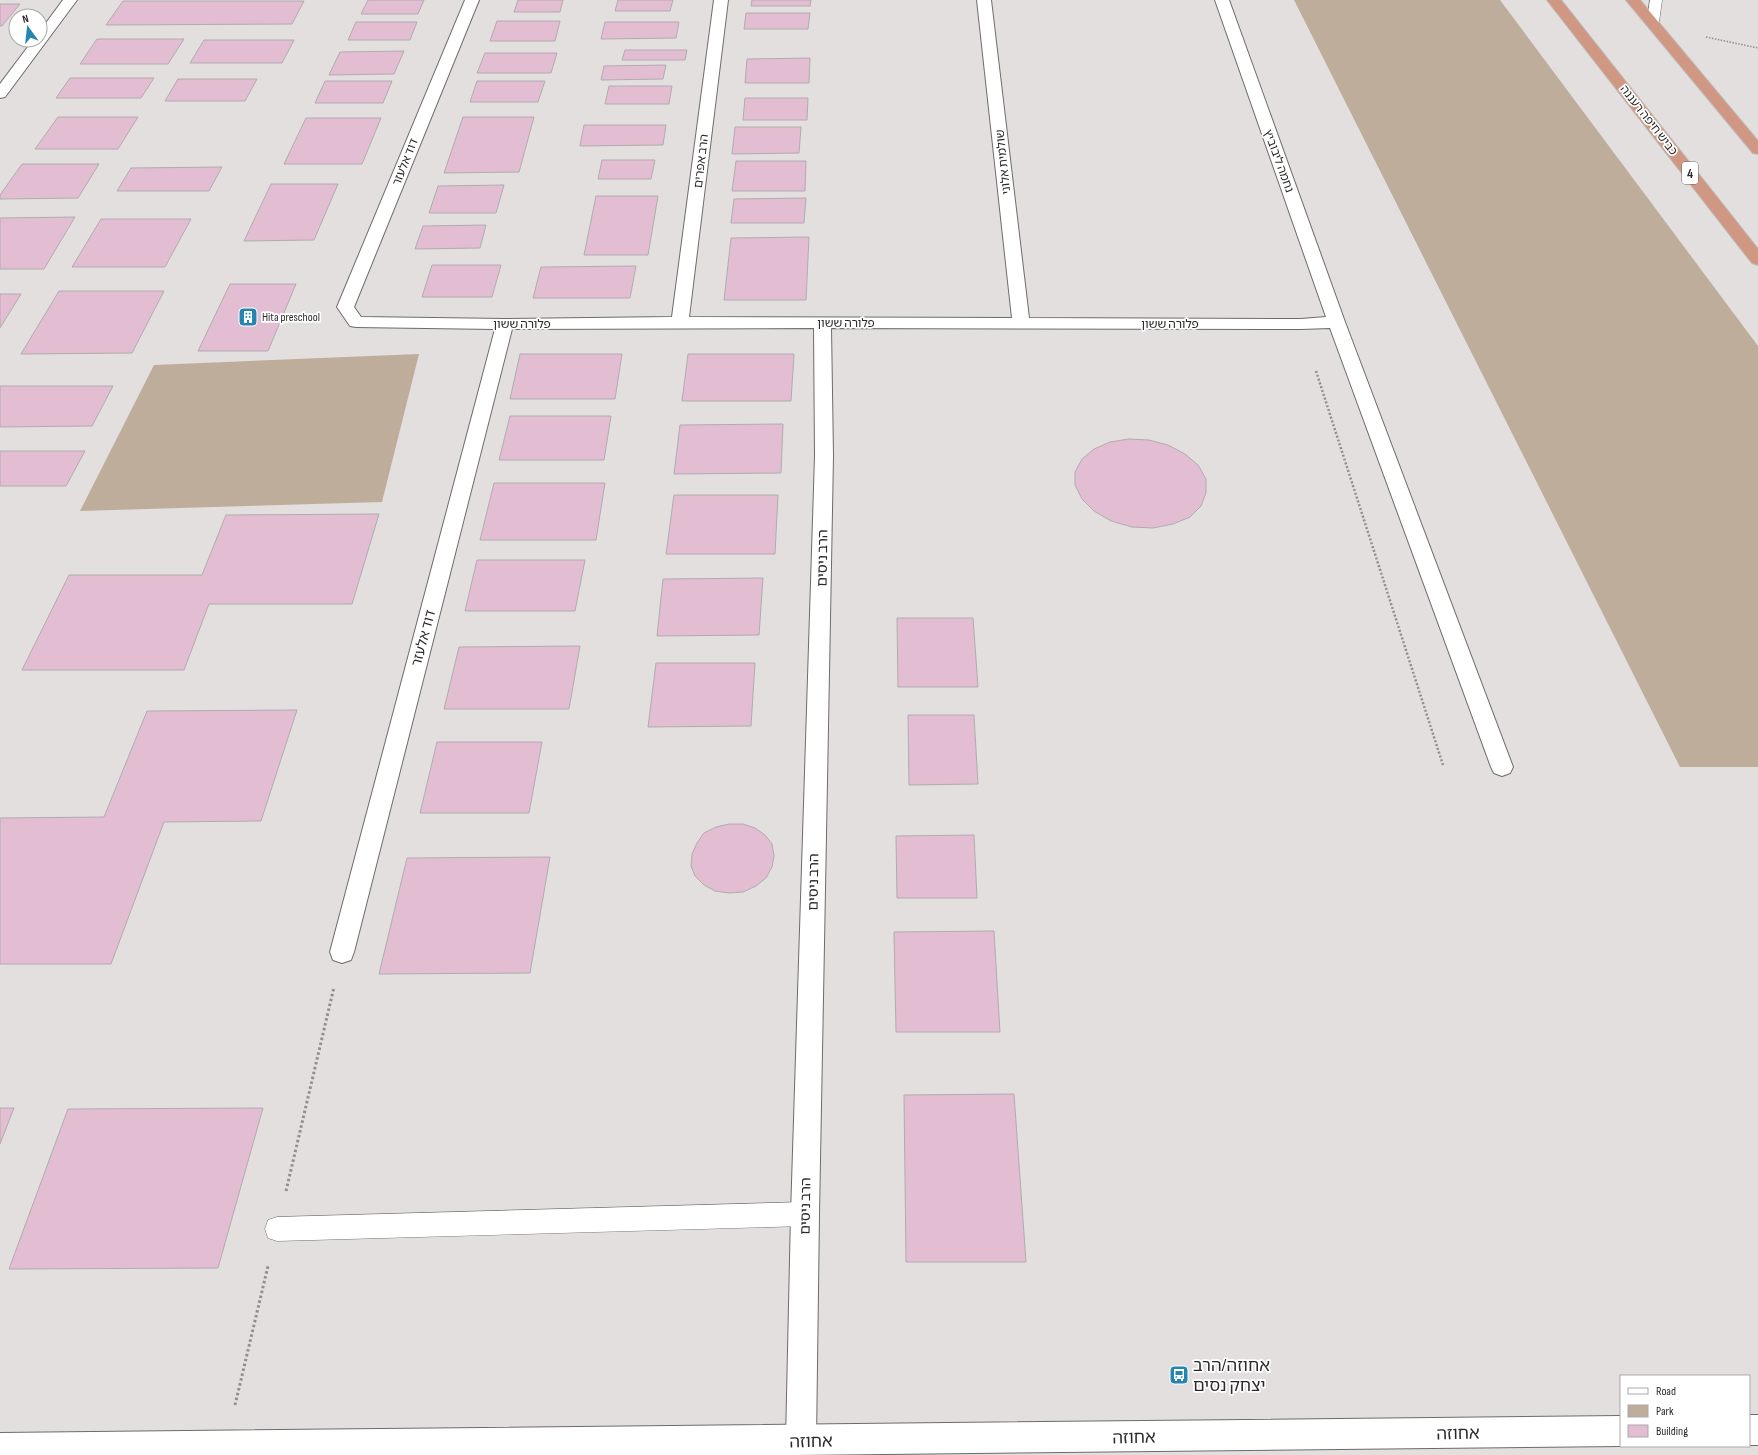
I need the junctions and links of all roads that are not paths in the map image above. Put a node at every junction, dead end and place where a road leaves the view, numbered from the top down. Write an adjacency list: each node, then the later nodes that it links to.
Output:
1 (70, 0): 10 (street)
2 (472, 0): 13 (street, דוד אלעזר)
3 (721, 0): 14 (street, הרב אפרים)
4 (984, 0): 17 (street, שולמית אלוני)
5 (1222, 0): 15 (street, נחמה ליבוביץ)
6 (1554, 0): 12 (highway, כביש חיפה רעננה / 4)
7 (1633, 0): 9 (highway)
8 (1656, 0): 9 (lane)
9 (1653, 22): 11 (highway)
10 (0, 94)
11 (1758, 150)
12 (1758, 260)
13 (356, 322): 18 (street, פלורה ששון)
14 (680, 322): 16 (street, פלורה ששון); 18 (street, פלורה ששון)
15 (1336, 322): 17 (street, פלורה ששון); 19 (street, נחמה ליבוביץ)
16 (822, 323): 17 (street, פלורה ששון); 21 (street, הרב ניסים)
17 (1021, 323)
18 (505, 324): 20 (street, דוד אלעזר)
19 (1502, 767)
20 (342, 952)
21 (805, 1214): 22 (lane); 24 (street, הרב ניסים)
22 (277, 1229)
23 (1620, 1432): 24 (street, אחוזה)
24 (801, 1441): 25 (street, אחוזה)
25 (0, 1448)

